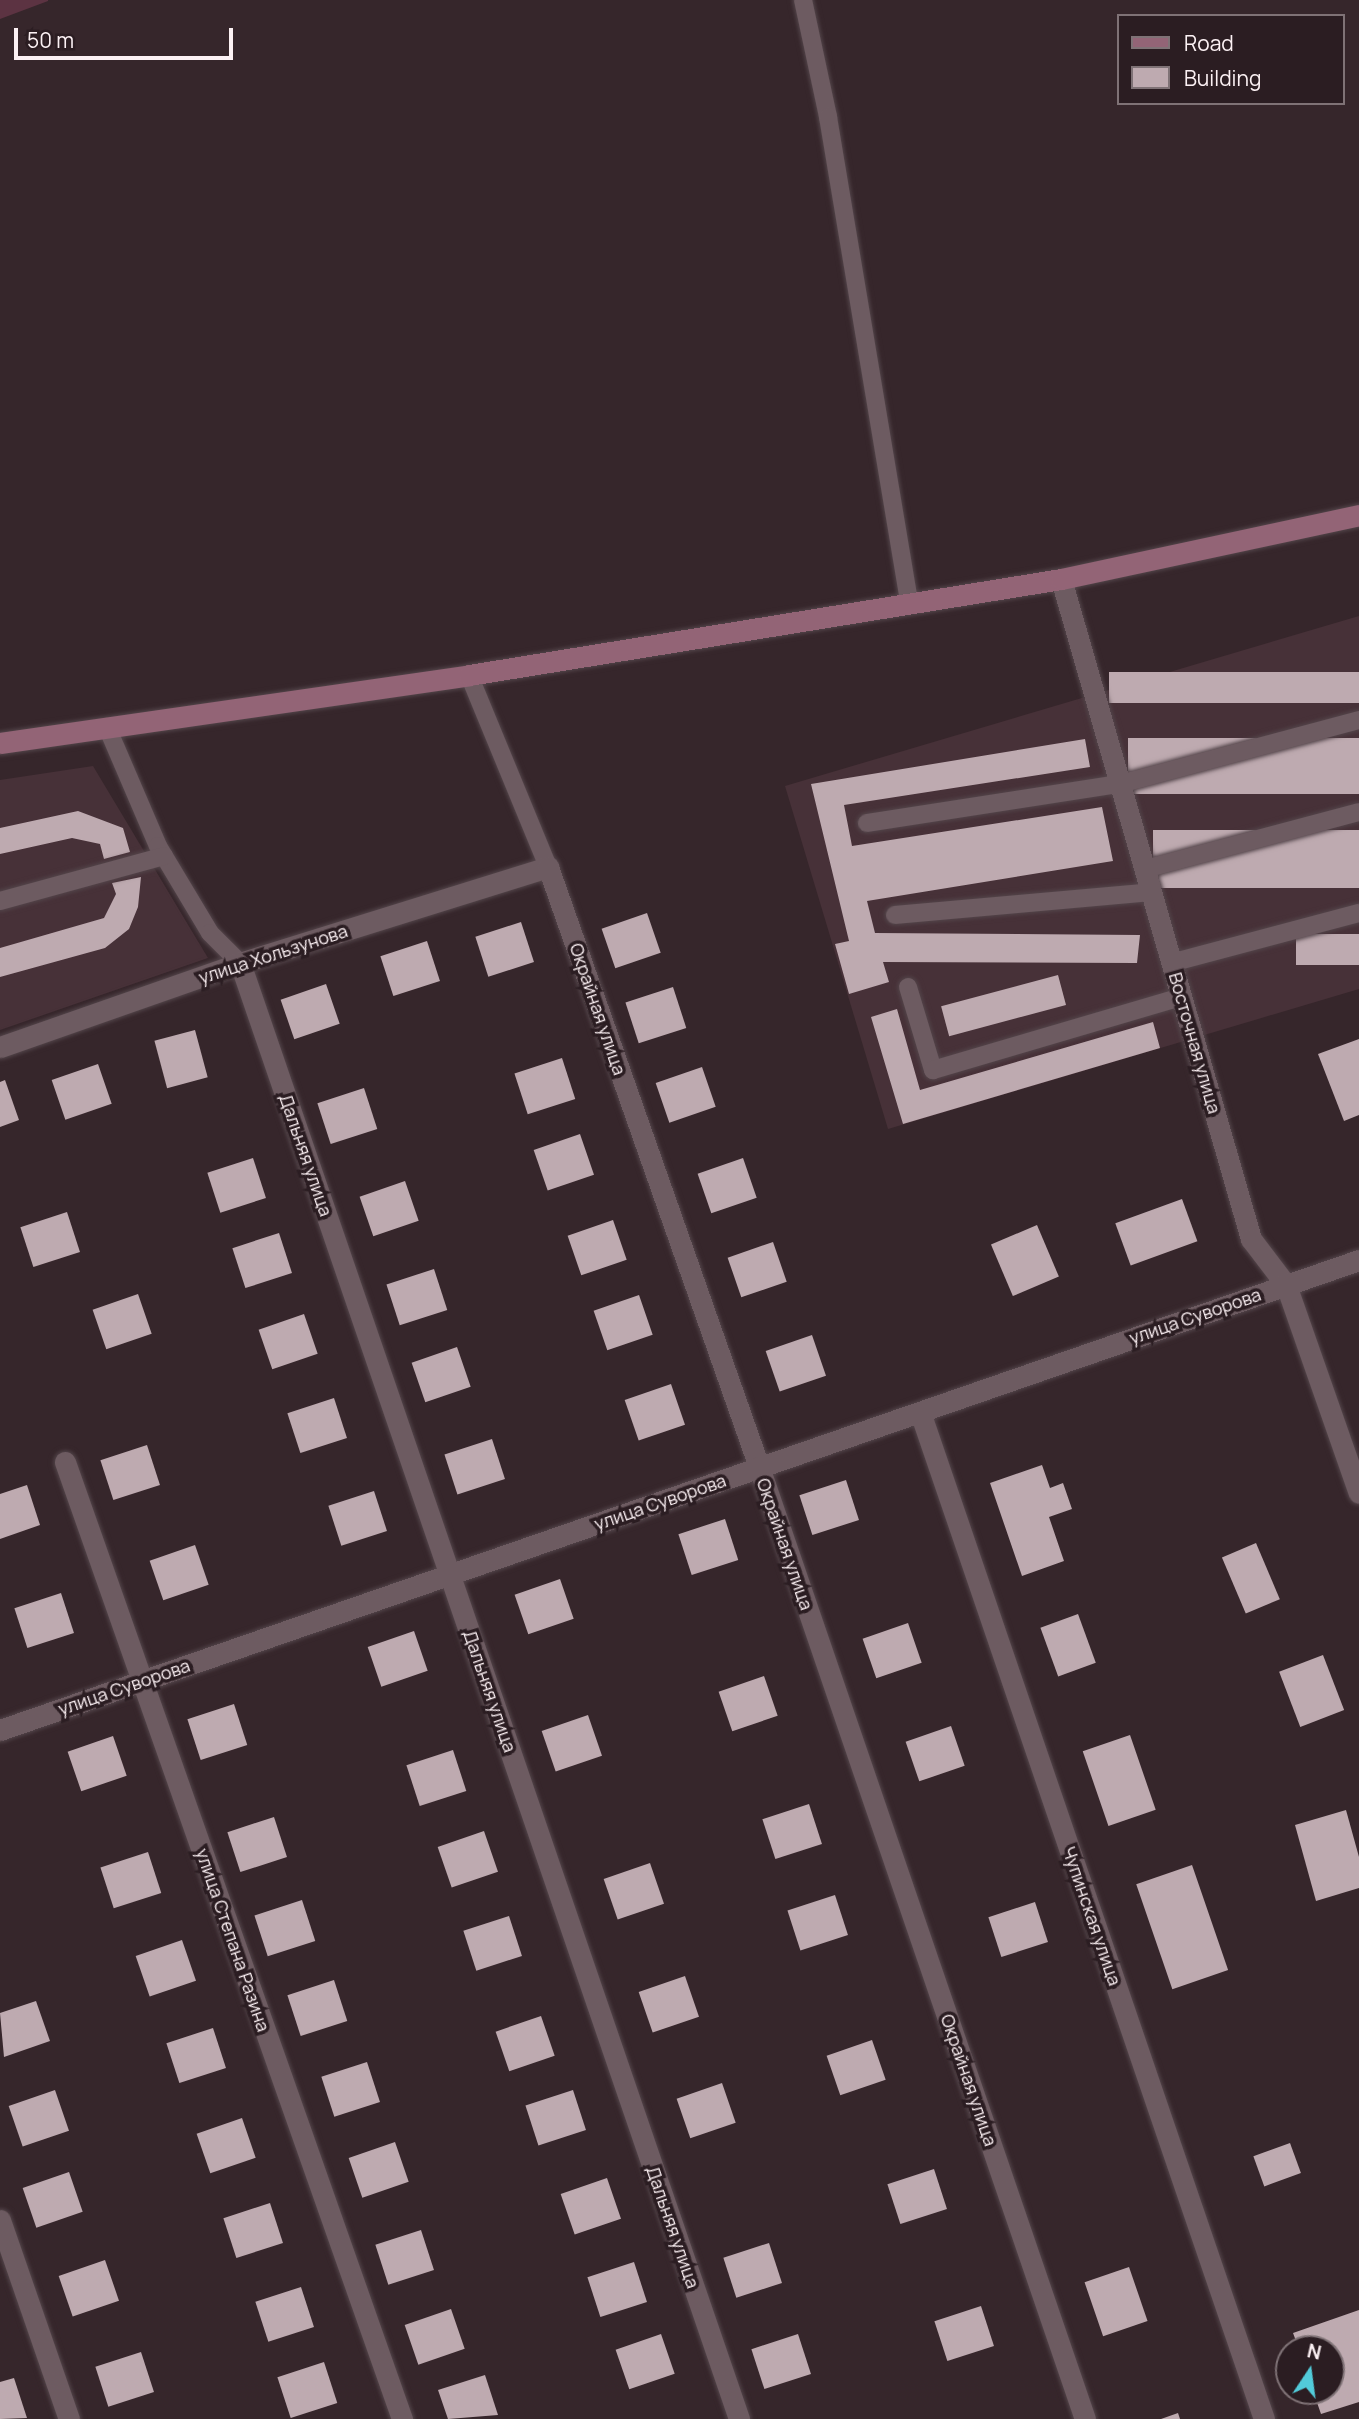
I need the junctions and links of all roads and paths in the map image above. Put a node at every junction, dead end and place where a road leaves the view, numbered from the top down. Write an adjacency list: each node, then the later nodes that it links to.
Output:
1 (803, 0): 4 (lane)
2 (1359, 516): 3 (main road)
3 (1061, 579): 4 (main road); 9 (street, Восточная улица)
4 (909, 603): 5 (main road)
5 (469, 675): 7 (main road); 13 (lane, Окрайная улица)
6 (1359, 720): 9 (lane)
7 (107, 727): 8 (main road); 12 (lane)
8 (0, 743)
9 (1120, 784): 11 (lane); 14 (street, Восточная улица)
10 (1359, 812): 14 (lane)
11 (867, 823)
12 (164, 856): 16 (lane); 19 (lane)
13 (548, 867): 19 (street, улица Хользунова); 28 (street, Окрайная улица)
14 (1145, 869): 15 (street, Восточная улица)
15 (1151, 892): 18 (lane); 20 (street, Восточная улица)
16 (0, 901)
17 (1359, 912): 20 (lane)
18 (895, 915)
19 (240, 963): 23 (street, улица Хользунова); 30 (street, Дальняя улица)
20 (1171, 963): 22 (street, Восточная улица)
21 (908, 987): 22 (lane)
22 (1181, 997): 25 (street, Восточная улица)
23 (0, 1047)
24 (1359, 1260): 25 (street, улица Суворова)
25 (1286, 1285): 26 (street, улица Суворова); 29 (street, Восточная улица)
26 (920, 1412): 28 (street, улица Суворова); 38 (street, Чупинская улица)
27 (65, 1462): 31 (street, улица Степана Разина)
28 (759, 1467): 30 (street, улица Суворова); 37 (street, Окрайная улица)
29 (1359, 1493)
30 (451, 1574): 31 (street, улица Суворова); 36 (street, Дальняя улица)
31 (142, 1681): 32 (street, улица Суворова); 35 (street, улица Степана Разина)
32 (0, 1730)
33 (0, 2220): 34 (street)
34 (69, 2419)
35 (402, 2419)
36 (739, 2419)
37 (1085, 2419)
38 (1264, 2419)

